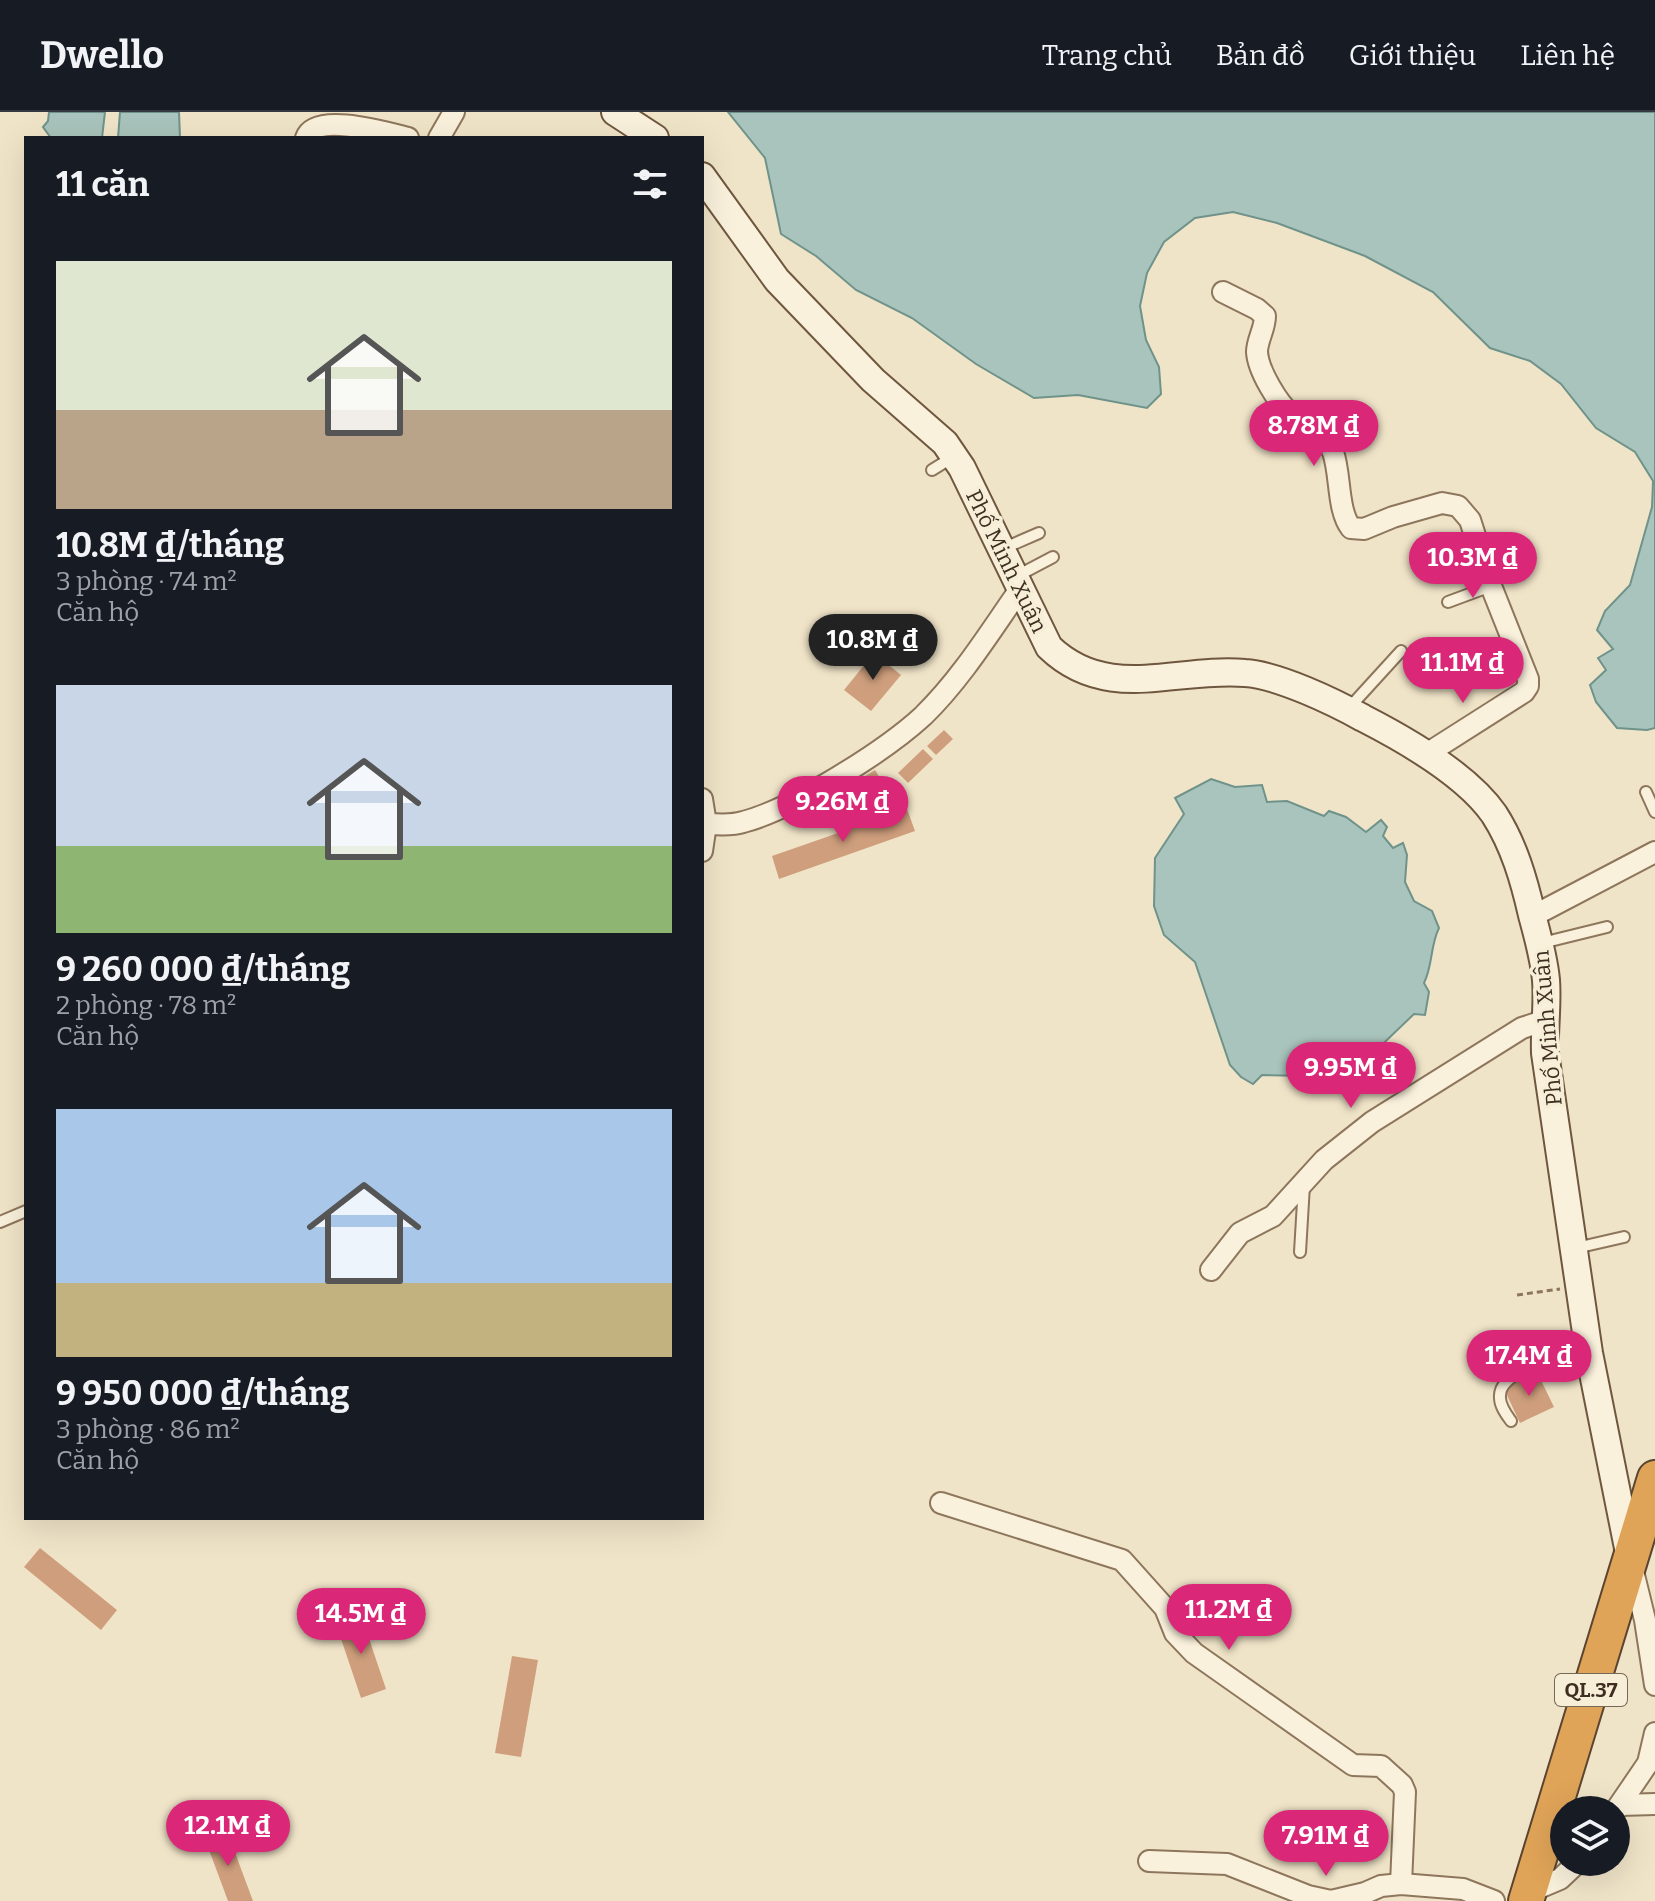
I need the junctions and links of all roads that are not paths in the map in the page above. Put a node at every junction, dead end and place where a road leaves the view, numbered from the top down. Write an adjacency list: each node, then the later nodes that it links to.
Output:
1 (454, 112): 5 (street)
2 (615, 112): 6 (street)
3 (307, 136): 4 (street)
4 (400, 136)
5 (440, 136)
6 (652, 136)
7 (704, 179): 10 (street, Phố Minh Xuân)
8 (1223, 292): 13 (street)
9 (1039, 533): 10 (lane)
10 (1002, 549): 12 (street, Phố Minh Xuân)
11 (1053, 557): 12 (lane)
12 (1017, 583): 16 (street, Phố Minh Xuân); 21 (street)
13 (1491, 586): 14 (lane); 17 (street)
14 (1448, 602)
15 (1401, 651): 16 (lane)
16 (1348, 710): 17 (street, Phố Minh Xuân)
17 (1425, 755): 24 (street, Phố Minh Xuân)
18 (1646, 792): 20 (lane)
19 (704, 812): 21 (street)
20 (1655, 812)
21 (706, 824): 22 (street)
22 (704, 838)
23 (1655, 852): 24 (street)
24 (1533, 916): 26 (street, Phố Minh Xuân)
25 (1607, 927): 26 (lane)
26 (1540, 943): 27 (street, Phố Minh Xuân)
27 (1546, 1020): 28 (street); 32 (street, Phố Minh Xuân)
28 (1305, 1183): 33 (lane); 34 (street)
29 (24, 1212): 30 (lane)
30 (0, 1222)
31 (1624, 1237): 32 (lane)
32 (1575, 1249): 35 (street, Phố Minh Xuân)
33 (1300, 1252)
34 (1211, 1270)
35 (1589, 1353): 36 (lane); 39 (street, Phố Minh Xuân)
36 (1511, 1421)
37 (1654, 1485): 39 (highway, QL.37)
38 (941, 1503): 48 (street)
39 (1637, 1554): 40 (street); 49 (highway, QL.37)
40 (1655, 1685)
41 (1655, 1733): 42 (street)
42 (1651, 1764): 43 (street)
43 (1627, 1796)
44 (1655, 1804): 45 (street)
45 (1630, 1807)
46 (1149, 1861): 48 (street)
47 (1563, 1876): 49 (street)
48 (1401, 1884): 50 (street)
49 (1527, 1897)
50 (1494, 1901)

